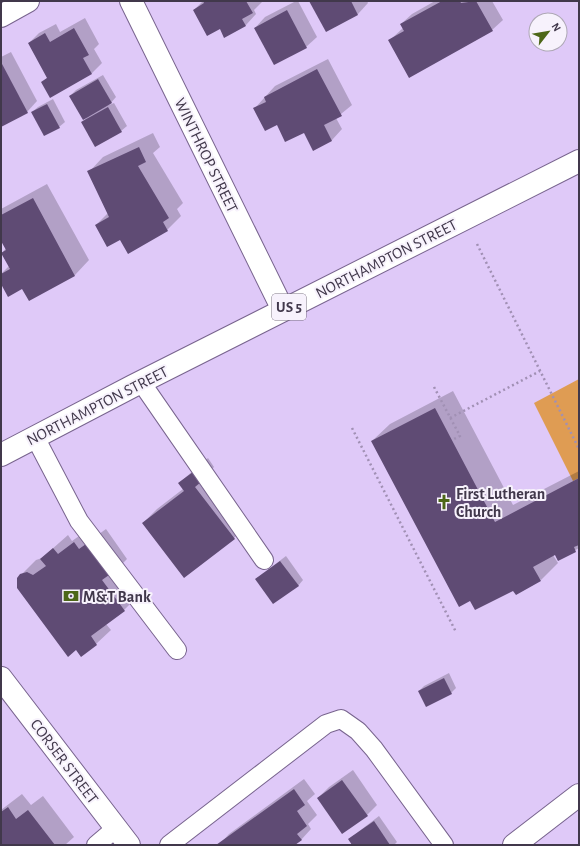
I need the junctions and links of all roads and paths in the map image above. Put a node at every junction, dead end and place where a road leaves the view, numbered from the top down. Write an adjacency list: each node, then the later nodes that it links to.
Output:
1 (28, 1): 3 (main road)
2 (131, 1): 6 (main road, WINTHROP STREET)
3 (1, 16)
4 (579, 161): 5 (main road, NORTHAMPTON STREET / US 5)
5 (464, 218): 6 (main road, NORTHAMPTON STREET / US 5); 7 (path)
6 (283, 310): 8 (main road, NORTHAMPTON STREET / US 5)
7 (540, 371): 10 (path); 14 (path)
8 (141, 382): 12 (main road, NORTHAMPTON STREET / US 5); 16 (lane)
9 (434, 387): 10 (path)
10 (450, 418): 13 (path)
11 (352, 428): 17 (path)
12 (35, 437): 15 (main road, NORTHAMPTON STREET / US 5); 18 (lane)
13 (452, 440)
14 (579, 449)
15 (1, 455)
16 (264, 560)
17 (456, 632)
18 (177, 650)
19 (1, 678): 21 (main road, CORSER STREET)
20 (579, 795): 25 (main road)
21 (122, 837): 22 (lane)
22 (96, 845)
23 (168, 845): 24 (lane)
24 (444, 845)
25 (514, 845)

